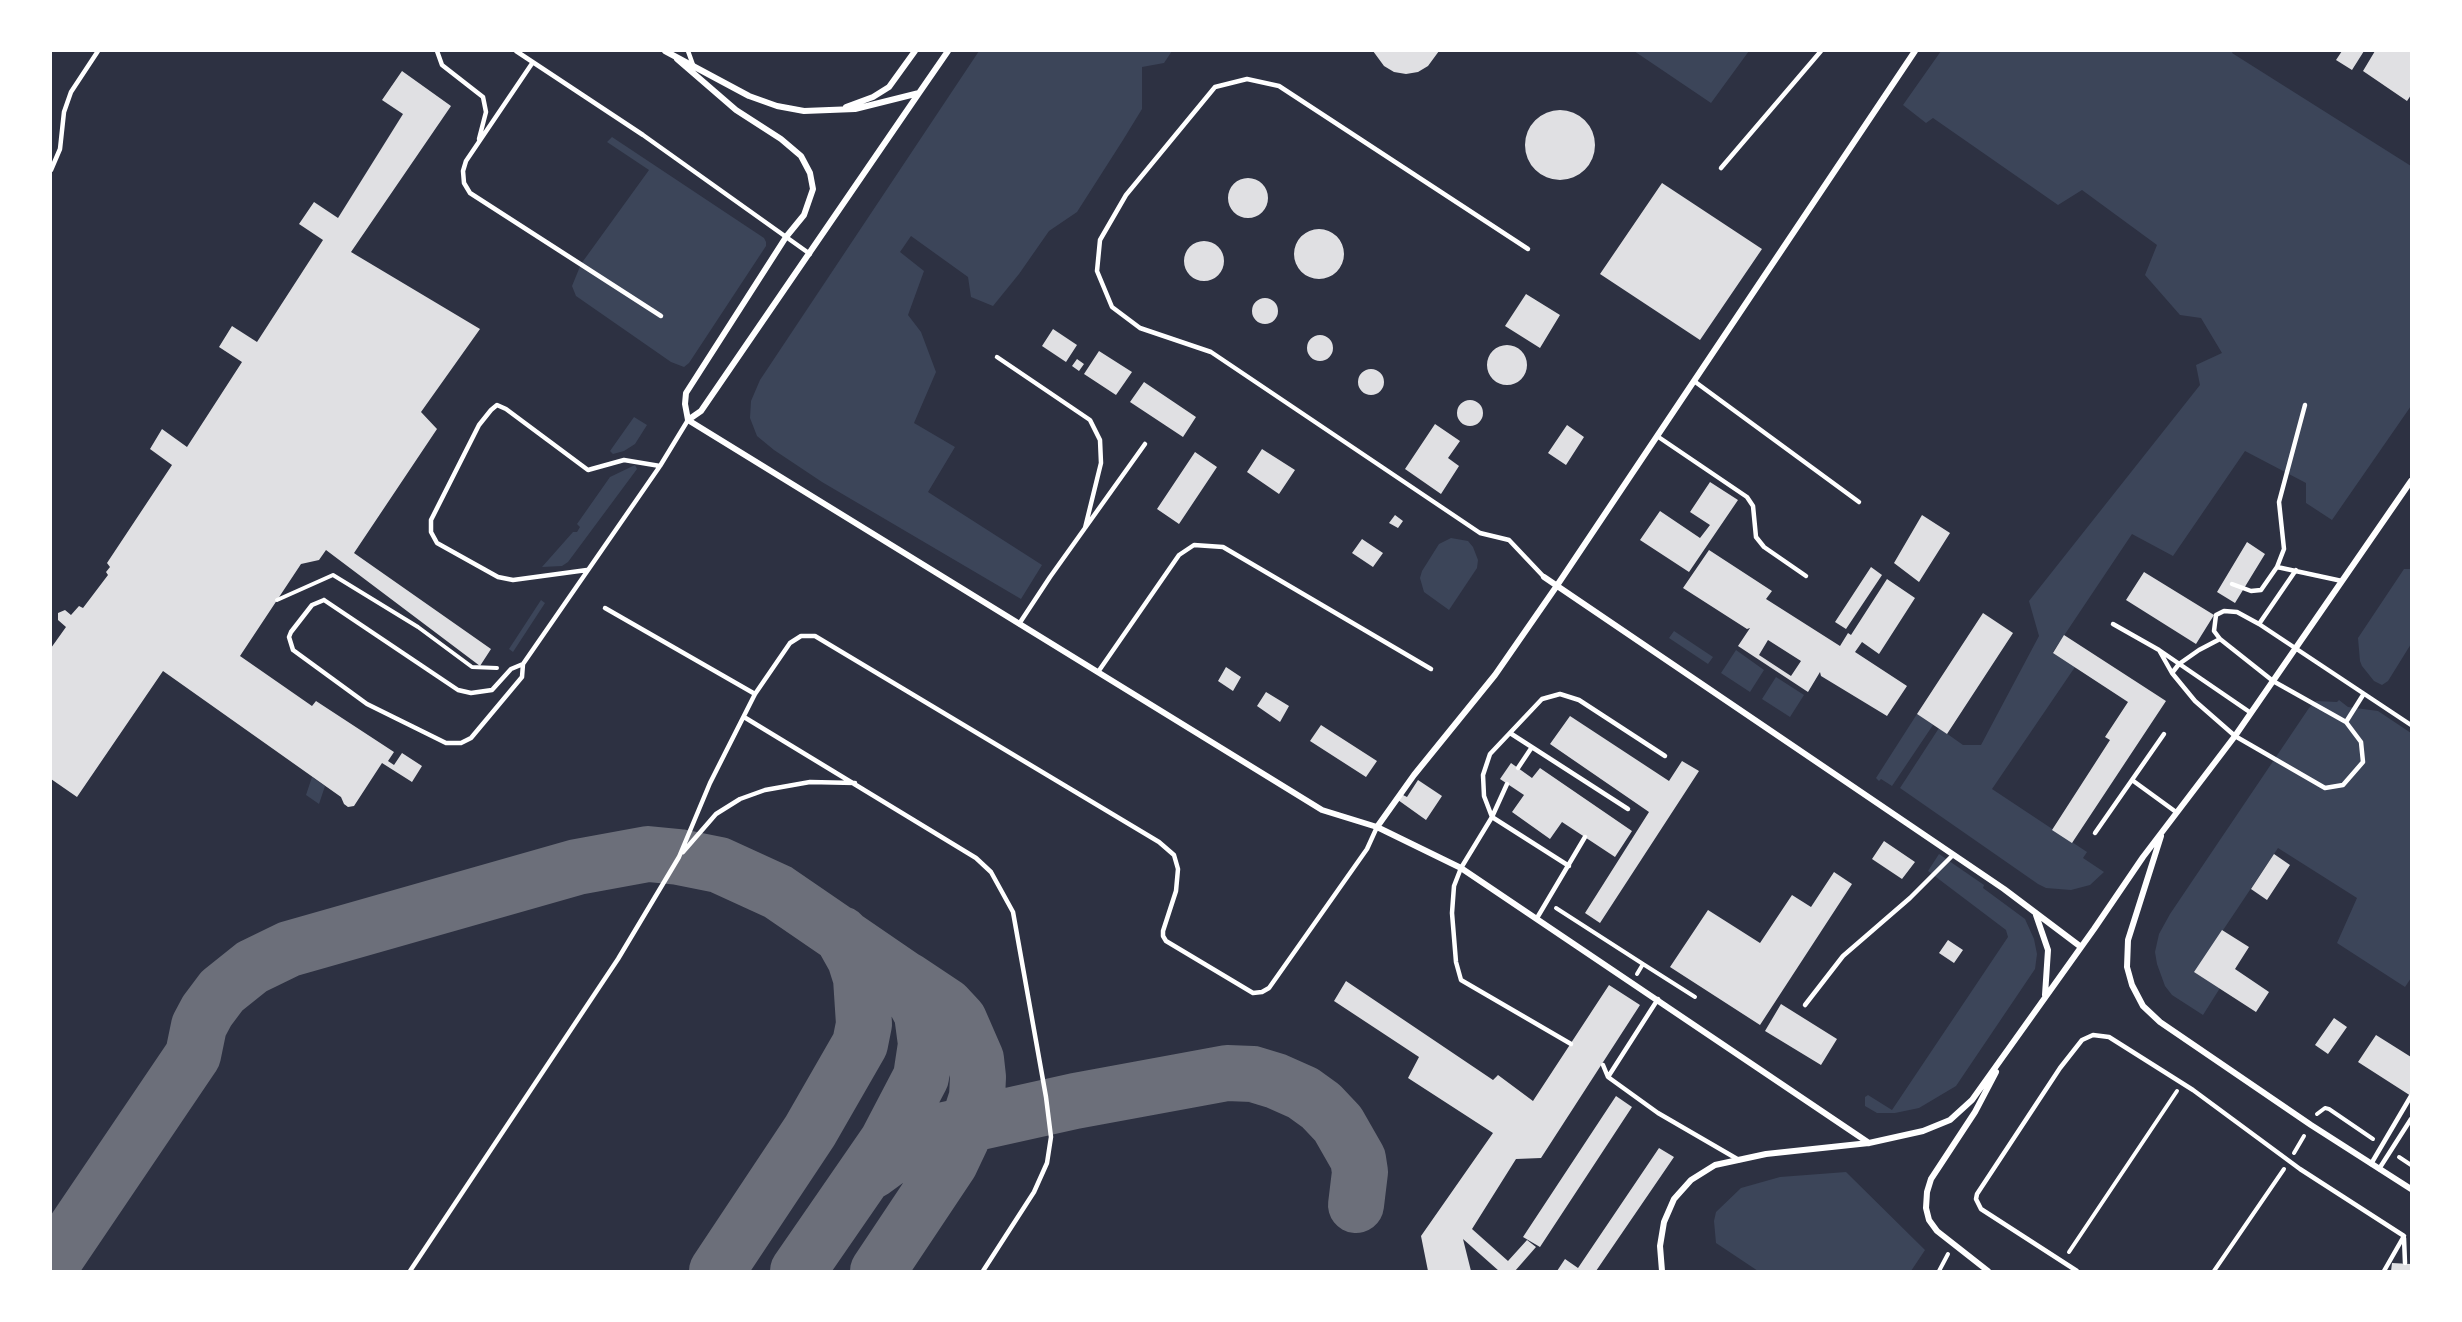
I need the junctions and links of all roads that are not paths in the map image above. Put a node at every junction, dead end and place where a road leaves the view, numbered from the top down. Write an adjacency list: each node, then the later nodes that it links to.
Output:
1 (98, 51): 18 (lane)
2 (436, 51): 16 (lane)
3 (516, 51): 12 (lane)
4 (665, 51): 11 (street)
5 (674, 51): 11 (lane)
6 (688, 51): 13 (lane)
7 (915, 51): 15 (street)
8 (948, 51): 14 (street)
9 (1821, 51): 17 (lane)
10 (1915, 51): 24 (street)
11 (677, 59): 13 (street); 19 (street)
12 (533, 62): 16 (lane); 19 (lane)
13 (694, 68): 15 (street)
14 (919, 93): 15 (street); 21 (street)
15 (837, 111)
16 (479, 142): 22 (lane)
17 (1721, 168)
18 (51, 170)
19 (786, 237): 21 (lane); 26 (street)
20 (1528, 249): 37 (lane)
21 (811, 254): 26 (street)
22 (661, 316)
23 (997, 357): 32 (lane)
24 (1694, 381): 27 (street); 31 (lane)
25 (2305, 405): 33 (lane)
26 (688, 420): 29 (lane); 42 (street)
27 (1657, 436): 36 (lane); 40 (street)
28 (1144, 444): 32 (lane)
29 (660, 466): 34 (lane); 34 (lane)
30 (2411, 481): 38 (street)
31 (1859, 502)
32 (1084, 528): 42 (lane)
33 (2277, 567): 35 (lane); 39 (lane)
34 (587, 570): 48 (lane)
35 (2296, 570): 38 (lane); 44 (lane)
36 (1806, 576)
37 (1544, 577): 40 (street)
38 (2342, 581): 46 (street)
39 (2232, 584)
40 (1556, 586): 72 (street); 76 (street)
41 (605, 608): 54 (lane)
42 (1019, 624): 51 (street)
43 (2113, 624): 47 (lane)
44 (2259, 624): 45 (lane); 46 (lane)
45 (2220, 639): 49 (lane); 53 (lane)
46 (2296, 647): 53 (street); 55 (lane)
47 (2159, 650): 49 (lane); 52 (lane)
48 (523, 664): 48 (lane)
49 (2179, 664): 52 (lane); 56 (lane)
50 (1431, 669): 51 (lane)
51 (1098, 672): 72 (street)
52 (2172, 673): 62 (lane)
53 (2272, 681): 56 (street); 58 (lane)
54 (755, 694): 57 (lane); 72 (lane)
55 (2363, 695): 58 (lane); 59 (lane)
56 (2251, 713): 62 (street)
57 (744, 717): 67 (lane); 77 (lane)
58 (2346, 722): 62 (lane)
59 (2411, 725)
60 (1510, 733): 63 (lane); 64 (lane); 71 (lane)
61 (2164, 734): 66 (lane)
62 (2235, 736): 70 (street)
63 (1532, 747): 65 (lane); 69 (lane)
64 (1665, 756)
65 (1518, 768)
66 (2132, 780): 70 (lane); 74 (lane)
67 (856, 783): 77 (lane); 100 (lane)
68 (1507, 784): 71 (lane)
69 (1628, 809)
70 (2176, 812): 73 (street)
71 (1492, 817): 78 (lane); 79 (lane)
72 (1377, 827): 79 (street)
73 (2163, 830): 82 (street); 94 (street)
74 (2095, 833)
75 (1585, 837): 78 (lane)
76 (1953, 855): 80 (street); 85 (lane)
77 (679, 857): 99 (lane)
78 (1569, 866): 81 (lane)
79 (1461, 868): 81 (street); 86 (lane)
80 (2036, 914): 82 (street); 83 (street)
81 (1537, 918): 84 (street)
82 (2081, 947): 83 (street)
83 (2045, 996): 87 (street)
84 (1658, 999): 89 (lane); 92 (street)
85 (1805, 1005)
86 (1571, 1044)
87 (2006, 1053): 92 (street); 102 (street)
88 (1603, 1065): 89 (lane)
89 (1608, 1077): 93 (lane)
90 (2411, 1096): 94 (lane)
91 (2411, 1119): 95 (lane)
92 (1869, 1143): 93 (street)
93 (1739, 1160): 101 (street)
94 (2371, 1164): 95 (street)
95 (2379, 1169): 96 (street)
96 (2411, 1189)
97 (2404, 1236): 98 (lane); 103 (lane); 104 (lane)
98 (2405, 1263)
99 (410, 1271)
100 (984, 1271)
101 (1662, 1271)
102 (1988, 1271)
103 (2077, 1271)
104 (2384, 1271)

